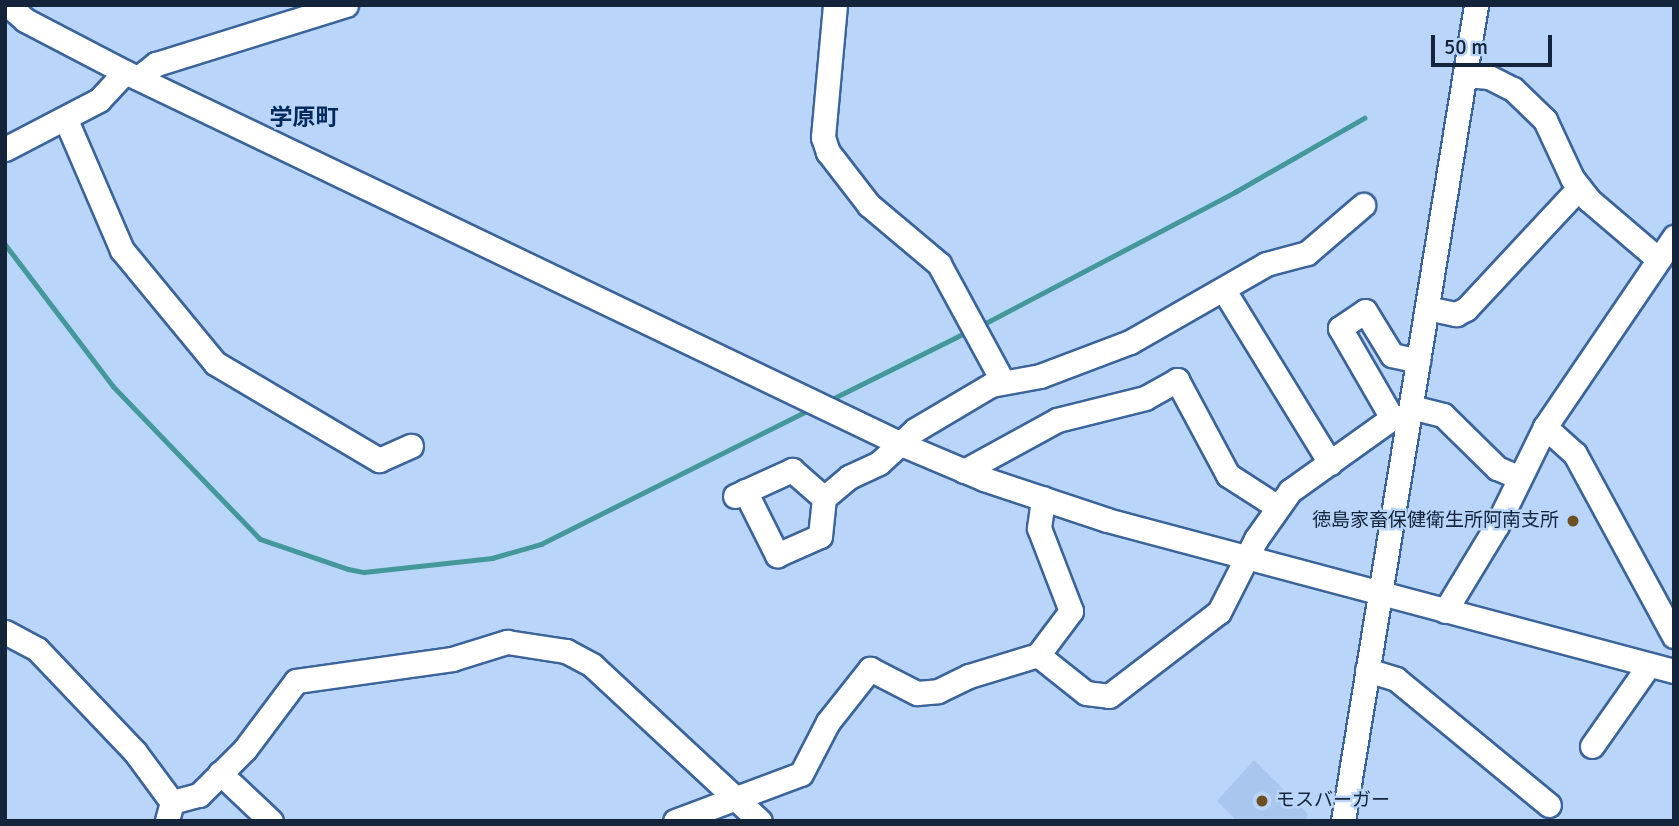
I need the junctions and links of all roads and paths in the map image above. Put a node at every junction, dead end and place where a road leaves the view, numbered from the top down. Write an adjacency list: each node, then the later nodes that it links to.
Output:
1 (8, 5): 5 (street)
2 (346, 5): 5 (street)
3 (835, 5): 16 (street)
4 (1476, 5): 6 (street)
5 (132, 75): 7 (street); 19 (street)
6 (1465, 75): 9 (street); 14 (street)
7 (66, 120): 8 (street); 20 (street)
8 (6, 144)
9 (1579, 188): 12 (street); 14 (street)
10 (1363, 205): 13 (street)
11 (1674, 237): 12 (street)
12 (1657, 258): 18 (street)
13 (1225, 292): 16 (street); 21 (street)
14 (1427, 308): 15 (street)
15 (1418, 362): 17 (street); 17 (street)
16 (1003, 382): 19 (street)
17 (1404, 415): 21 (street); 23 (street); 28 (street)
18 (1545, 427): 23 (street); 31 (street)
19 (901, 444): 22 (street); 24 (street)
20 (411, 446)
21 (1330, 463): 26 (street)
22 (964, 471): 25 (street); 26 (street)
23 (1518, 477): 29 (street)
24 (824, 498): 24 (street)
25 (1043, 499): 27 (street); 32 (street)
26 (1276, 506): 27 (street)
27 (1247, 558): 28 (street); 32 (street)
28 (1379, 594): 29 (street); 34 (street)
29 (1446, 611): 33 (street)
30 (5, 632): 40 (street)
31 (1674, 636)
32 (1038, 655): 38 (street)
33 (1649, 665): 35 (street); 36 (street)
34 (1367, 670): 39 (street); 44 (street)
35 (1674, 671)
36 (1592, 746)
37 (220, 773): 38 (street); 40 (street); 41 (street)
38 (736, 799): 42 (street); 43 (street)
39 (1549, 805)
40 (169, 811)
41 (271, 821)
42 (675, 821)
43 (760, 821)
44 (1343, 821)

